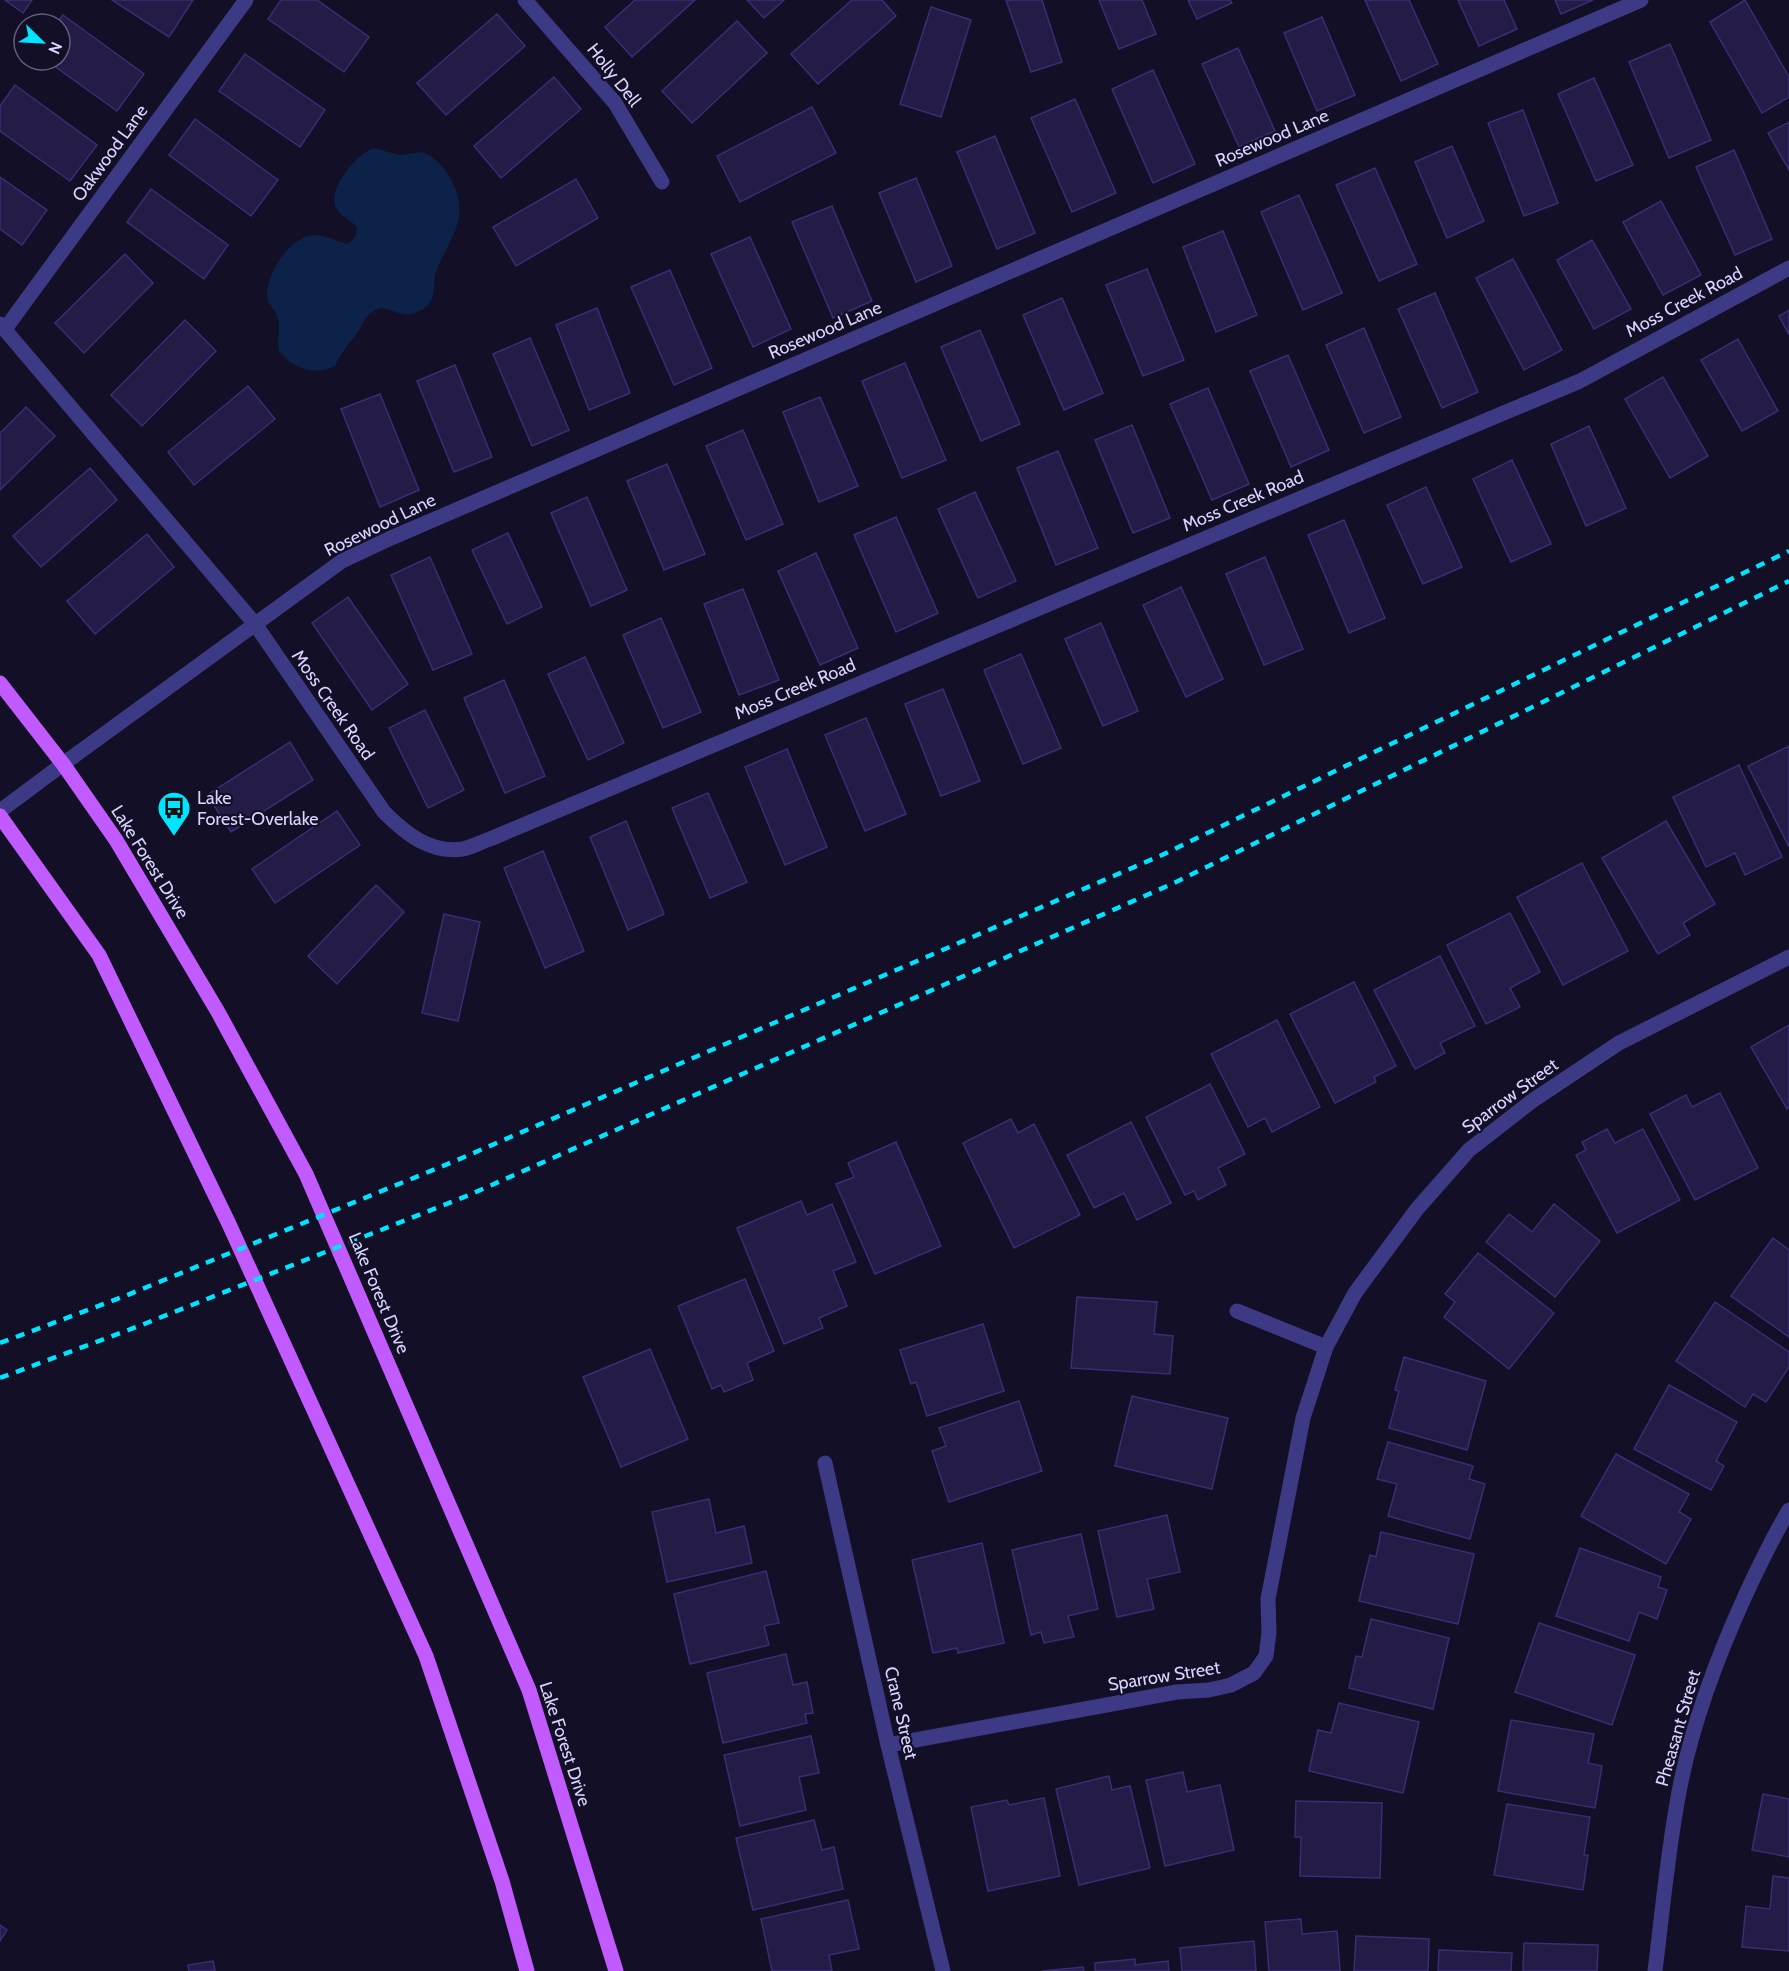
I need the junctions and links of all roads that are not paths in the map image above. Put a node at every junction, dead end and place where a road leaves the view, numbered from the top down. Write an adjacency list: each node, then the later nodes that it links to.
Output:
1 (246, 0): 6 (street, Oakwood Lane)
2 (525, 0): 4 (street, Holly Dell)
3 (1641, 0): 7 (street, Rosewood Lane)
4 (662, 182)
5 (1789, 268): 7 (street, Moss Creek Road)
6 (2, 327): 7 (street, Moss Creek Road)
7 (255, 624): 9 (street, Rosewood Lane)
8 (0, 683): 9 (main road, Lake Forest Drive)
9 (63, 764): 10 (street, Rosewood Lane); 19 (main road, Lake Forest Drive)
10 (0, 811)
11 (0, 816): 18 (main road)
12 (1789, 957): 14 (street, Sparrow Street)
13 (1238, 1311): 14 (street)
14 (1326, 1347): 17 (street, Sparrow Street)
15 (825, 1463): 17 (street, Crane Street)
16 (1789, 1510): 21 (street, Pheasant Street)
17 (888, 1745): 20 (street, Crane Street)
18 (527, 1971)
19 (616, 1971)
20 (943, 1971)
21 (1655, 1971)

